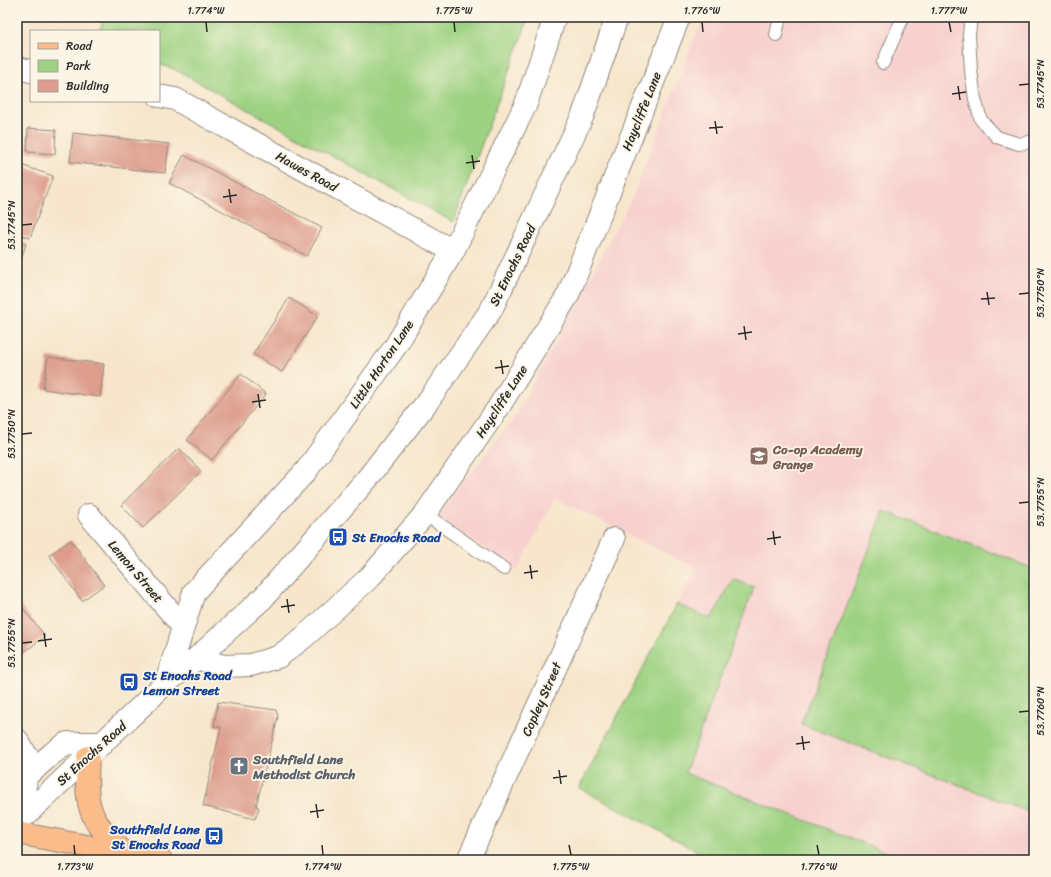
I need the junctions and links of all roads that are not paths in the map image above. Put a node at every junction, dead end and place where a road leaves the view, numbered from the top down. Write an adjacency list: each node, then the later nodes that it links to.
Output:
1 (555, 17): 13 (street, Little Horton Lane)
2 (617, 17): 19 (street, St Enochs Road)
3 (679, 17): 14 (street, Haycliffe Lane)
4 (780, 17): 7 (lane)
5 (903, 17): 8 (lane)
6 (971, 17): 12 (lane)
7 (776, 35)
8 (883, 63)
9 (17, 68): 10 (street)
10 (30, 71)
11 (160, 96): 13 (street, Hawes Road)
12 (1034, 141)
13 (453, 251): 18 (street, Little Horton Lane)
14 (425, 514): 17 (lane); 19 (street, Haycliffe Lane)
15 (89, 515): 18 (street, Lemon Street)
16 (614, 539): 27 (street, Copley Street)
17 (504, 569)
18 (183, 627): 20 (street, Little Horton Lane)
19 (197, 658): 20 (street, St Enochs Road)
20 (166, 683): 22 (street, St Enochs Road)
21 (17, 740): 23 (street)
22 (95, 750): 23 (street); 24 (street, St Enochs Road); 25 (main road)
23 (35, 769): 24 (street)
24 (19, 824): 25 (main road)
25 (109, 854): 26 (main road)
26 (161, 860)
27 (468, 860)

